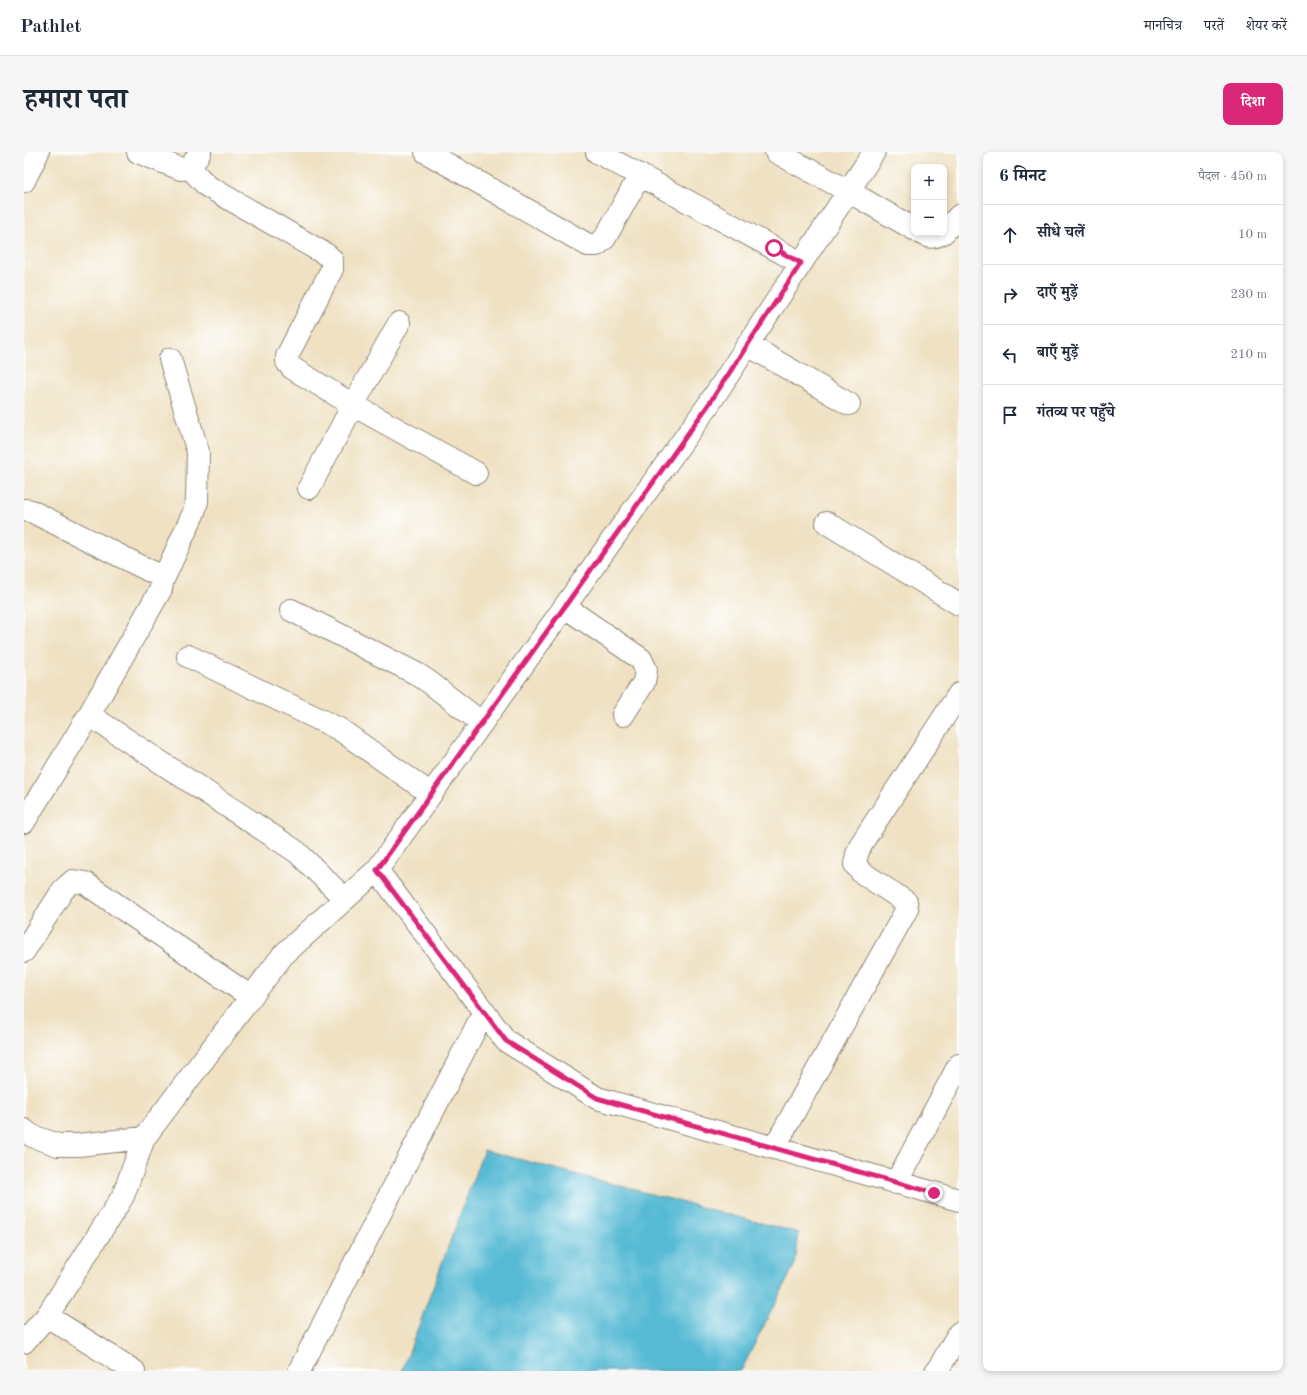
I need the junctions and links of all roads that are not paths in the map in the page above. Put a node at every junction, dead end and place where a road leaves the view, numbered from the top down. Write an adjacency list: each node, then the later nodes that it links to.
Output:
1 (38, 152): 9 (street)
2 (138, 152): 7 (street)
3 (426, 152): 8 (street)
4 (597, 152): 8 (street)
5 (776, 152): 10 (street)
6 (874, 152): 10 (street)
7 (195, 160): 21 (street)
8 (640, 175): 16 (street)
9 (24, 181)
10 (848, 191): 12 (street); 16 (street)
11 (959, 216): 13 (street)
12 (911, 227)
13 (947, 228)
14 (926, 236): 15 (street)
15 (937, 236)
16 (801, 263): 18 (street)
17 (399, 322): 21 (street)
18 (748, 345): 20 (street); 28 (street)
19 (170, 359): 26 (street)
20 (848, 404)
21 (353, 405): 22 (street); 23 (street)
22 (476, 473)
23 (309, 488)
24 (24, 510): 26 (street)
25 (827, 523): 27 (street)
26 (162, 582): 32 (street)
27 (959, 604)
28 (564, 607): 33 (street); 34 (street)
29 (291, 610): 34 (street)
30 (188, 656): 35 (street)
31 (959, 694): 45 (street)
32 (89, 715): 36 (street); 38 (street)
33 (623, 715)
34 (482, 723): 35 (street)
35 (431, 794): 37 (street)
36 (24, 822)
37 (377, 870): 38 (street); 41 (street)
38 (345, 899): 40 (street)
39 (24, 951): 40 (street)
40 (251, 998): 44 (street)
41 (484, 1012): 45 (street); 52 (street)
42 (959, 1065): 46 (street)
43 (24, 1130): 44 (street)
44 (144, 1138): 48 (street)
45 (774, 1148): 46 (street)
46 (896, 1183): 47 (street)
47 (959, 1200)
48 (47, 1316): 50 (street); 51 (street)
49 (959, 1333): 53 (street)
50 (24, 1342)
51 (134, 1371)
52 (299, 1371)
53 (936, 1371)

